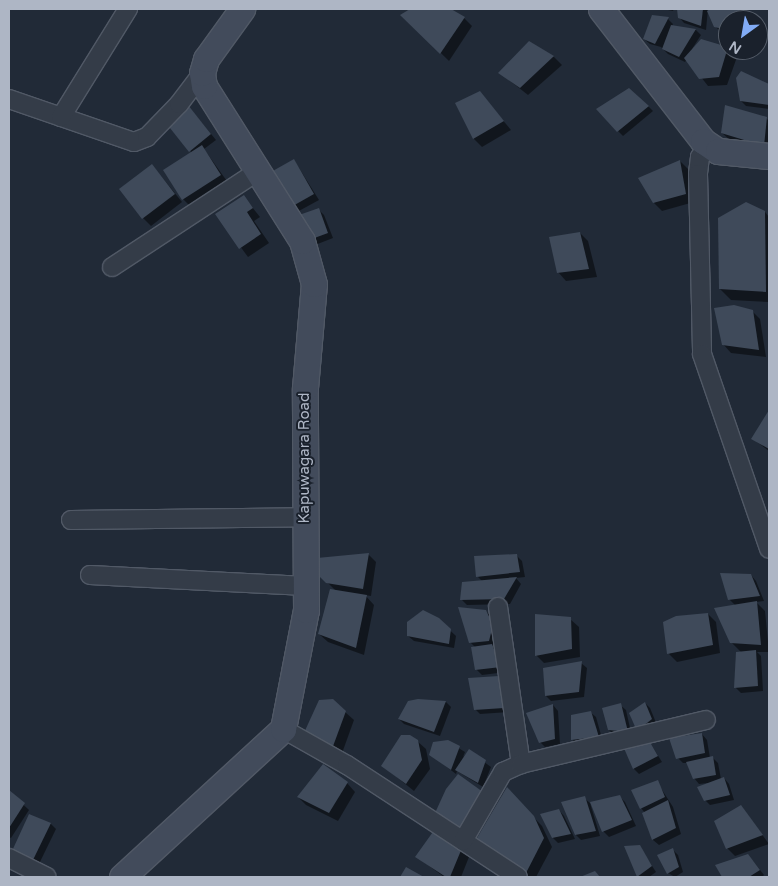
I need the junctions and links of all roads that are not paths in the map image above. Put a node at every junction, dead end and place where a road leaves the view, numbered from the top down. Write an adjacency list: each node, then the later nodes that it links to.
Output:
1 (128, 9): 6 (street)
2 (242, 9): 4 (street)
3 (600, 9): 7 (street)
4 (202, 73): 6 (street); 9 (street, Kapuwagara Road)
5 (9, 99): 6 (street)
6 (62, 117)
7 (709, 145): 8 (street); 13 (street)
8 (769, 156)
9 (258, 171): 10 (street); 11 (street, Kapuwagara Road)
10 (112, 267)
11 (306, 517): 12 (street); 15 (street, Kapuwagara Road)
12 (71, 520)
13 (769, 549)
14 (90, 575): 15 (street)
15 (306, 586): 18 (street, Kapuwagara Road)
16 (498, 607): 19 (street)
17 (706, 720): 19 (street)
18 (283, 729): 20 (street); 23 (street)
19 (521, 764): 20 (street)
20 (463, 841): 24 (street)
21 (9, 858): 22 (street)
22 (47, 877)
23 (122, 877)
24 (518, 877)

